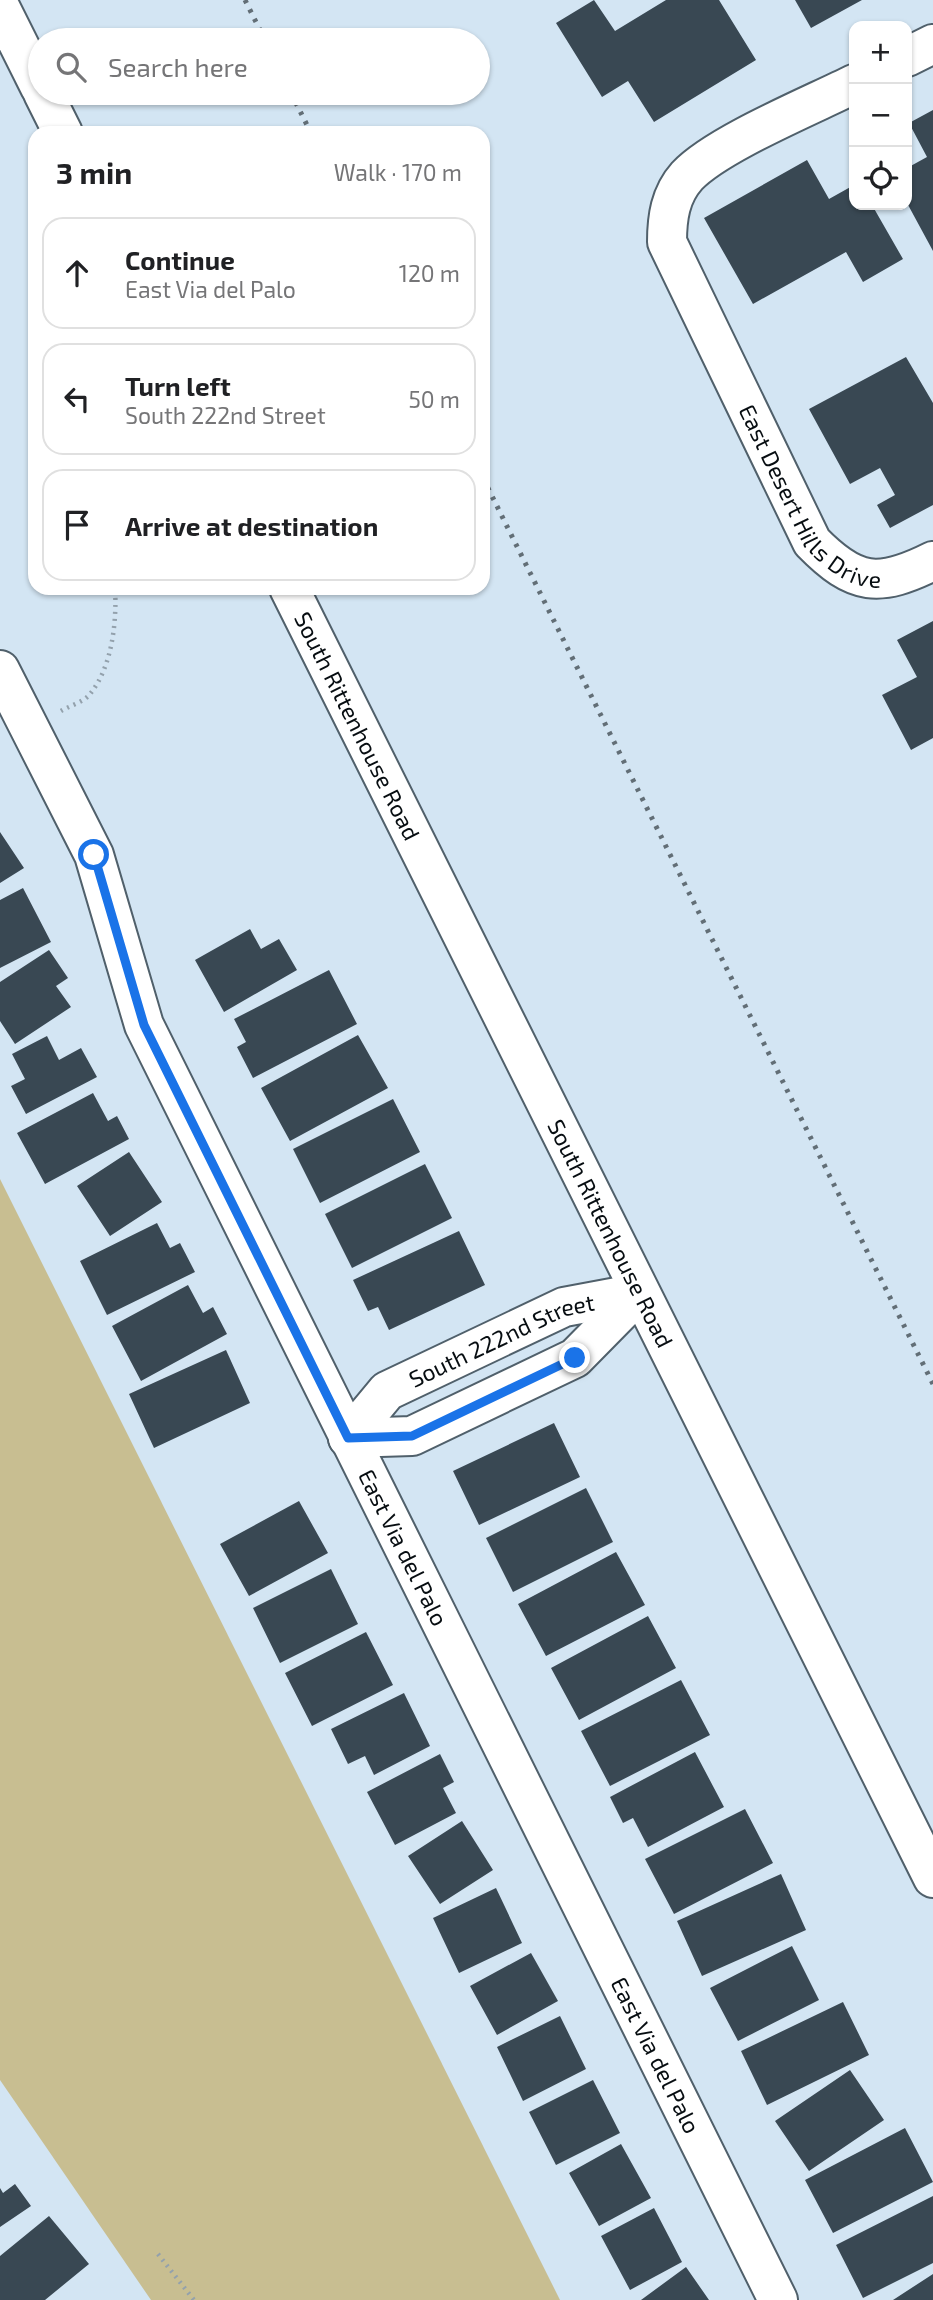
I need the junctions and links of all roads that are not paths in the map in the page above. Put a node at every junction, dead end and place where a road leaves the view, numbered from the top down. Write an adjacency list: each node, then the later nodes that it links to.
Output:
1 (0, 7): 4 (street)
2 (933, 44): 3 (street)
3 (912, 54)
4 (28, 64)
5 (849, 87): 8 (street, East Desert Hills Drive)
6 (49, 105): 7 (street)
7 (60, 126)
8 (933, 561)
9 (292, 595): 11 (street, South Rittenhouse Road)
10 (0, 670): 12 (street, East Via del Palo)
11 (639, 1293): 12 (street, South 222nd Street); 12 (street, South 222nd Street); 13 (street, South Rittenhouse Road)
12 (348, 1438): 14 (street, East Via del Palo)
13 (933, 1878)
14 (778, 2300)

